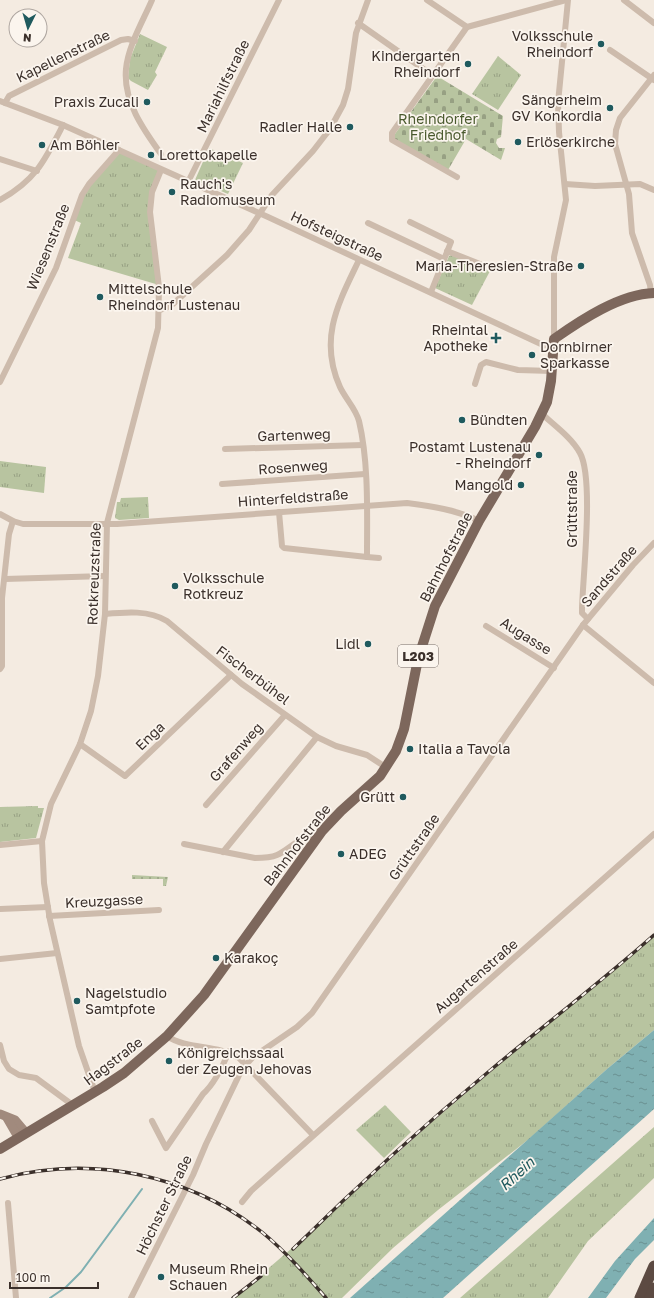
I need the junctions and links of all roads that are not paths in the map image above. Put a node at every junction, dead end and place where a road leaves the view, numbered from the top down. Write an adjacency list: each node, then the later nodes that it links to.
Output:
1 (152, 0): 10 (street, Kapellenstraße)
2 (279, 0): 22 (street, Mariahilfstraße)
3 (368, 0): 7 (street)
4 (427, 0): 9 (street)
5 (567, 0): 9 (street); 24 (street)
6 (624, 0): 8 (street)
7 (358, 23): 12 (street); 27 (street)
8 (654, 23)
9 (468, 27): 12 (street)
10 (135, 41): 14 (street, Kapellenstraße); 17 (street, Kapellenstraße)
11 (610, 50): 13 (street)
12 (432, 75): 21 (street)
13 (653, 78): 23 (street)
14 (3, 102): 15 (street, Hofsteigstraße)
15 (63, 125): 16 (street, Hofsteigstraße); 20 (street)
16 (119, 150): 19 (street, Hofsteigstraße); 39 (street, Wiesenstraße)
17 (161, 154)
18 (0, 159): 20 (street)
19 (161, 170): 22 (street, Hofsteigstraße); 36 (street, Rotkreuzstraße)
20 (38, 171): 26 (street)
21 (457, 177)
22 (188, 182): 27 (street, Hofsteigstraße)
23 (627, 183): 24 (street); 25 (street); 35 (street)
24 (565, 184): 37 (street)
25 (654, 190)
26 (0, 200)
27 (259, 214): 32 (street, Hofsteigstraße); 36 (street)
28 (410, 222): 30 (street)
29 (368, 223): 31 (street)
30 (447, 252): 31 (street); 33 (street)
31 (444, 259): 34 (street)
32 (359, 260): 34 (street, Hofsteigstraße); 42 (street)
33 (480, 264)
34 (431, 292): 37 (street, Hofsteigstraße)
35 (653, 293): 37 (main road)
36 (160, 310): 51 (street, Rotkreuzstraße)
37 (554, 343): 38 (main road, Bahnhofstraße / L203)
38 (552, 371): 40 (street); 41 (main road, Bahnhofstraße / L203)
39 (0, 382)
40 (475, 384)
41 (542, 414): 50 (main road, Bahnhofstraße / L203); 60 (street, Grüttstraße)
42 (363, 445): 43 (street, Gartenweg); 44 (street)
43 (225, 449)
44 (365, 474): 45 (street, Rosenweg); 46 (street)
45 (222, 484)
46 (366, 505): 47 (street, Hinterfeldstraße); 50 (street, Hinterfeldstraße); 53 (street)
47 (279, 512): 51 (street, Hinterfeldstraße); 53 (street)
48 (0, 514): 49 (street, Hinterfeldstraße)
49 (13, 521): 51 (street, Hinterfeldstraße); 56 (street)
50 (479, 521): 70 (main road, Bahnhofstraße / L203)
51 (107, 523): 55 (street, Rotkreuzstraße)
52 (654, 543): 60 (street, Sandstraße)
53 (367, 557): 54 (street)
54 (379, 558)
55 (105, 576): 56 (street); 58 (street, Rotkreuzstraße)
56 (5, 579): 57 (street)
57 (1, 594): 59 (street)
58 (105, 614): 65 (street, Fischerbühel); 69 (street, Rotkreuzstraße)
59 (1, 619): 64 (street)
60 (588, 619): 62 (street, Sandstraße)
61 (486, 626): 63 (street, Augasse)
62 (583, 626): 63 (street, Grüttstraße); 66 (street)
63 (554, 668): 87 (street, Grüttstraße)
64 (0, 669)
65 (231, 675): 67 (street, Fischerbühel); 69 (street, Enga)
66 (654, 683)
67 (285, 715): 68 (street, Fischerbühel); 71 (street, Grafenweg)
68 (317, 737): 70 (street, Fischerbühel); 77 (street)
69 (80, 744): 74 (street, Rotkreuzstraße)
70 (387, 768): 73 (main road, Bahnhofstraße / L203)
71 (206, 805)
72 (654, 834): 92 (street, Augartenstraße)
73 (316, 839): 77 (street); 84 (main road, Bahnhofstraße / L203)
74 (42, 841): 76 (street); 78 (street, Rotkreuzstraße)
75 (184, 844): 77 (street)
76 (0, 845)
77 (223, 852)
78 (48, 906): 79 (street); 81 (street, Rotkreuzstraße)
79 (0, 909)
80 (159, 910): 81 (street, Kreuzgasse)
81 (49, 916): 82 (street, Rotkreuzstraße)
82 (57, 953): 83 (street); 88 (street, Rotkreuzstraße)
83 (0, 959)
84 (167, 1036): 86 (street); 88 (main road, Hagstraße / L203)
85 (0, 1045): 89 (street)
86 (229, 1051): 87 (street); 91 (street)
87 (245, 1064): 92 (street); 100 (street, Höchster Straße)
88 (96, 1092): 89 (main road, Hagstraße / L203)
89 (74, 1106): 93 (main road, Hagstraße / L203)
90 (4, 1116): 93 (main road)
91 (152, 1121)
92 (313, 1134): 95 (street, Augartenstraße)
93 (22, 1135): 94 (main road, Hagstraße / L203)
94 (0, 1149)
95 (242, 1202)
96 (8, 1203): 99 (street)
97 (654, 1266): 101 (highway)
98 (654, 1288): 102 (highway)
99 (16, 1298)
100 (131, 1298)
101 (640, 1298)
102 (650, 1298)

